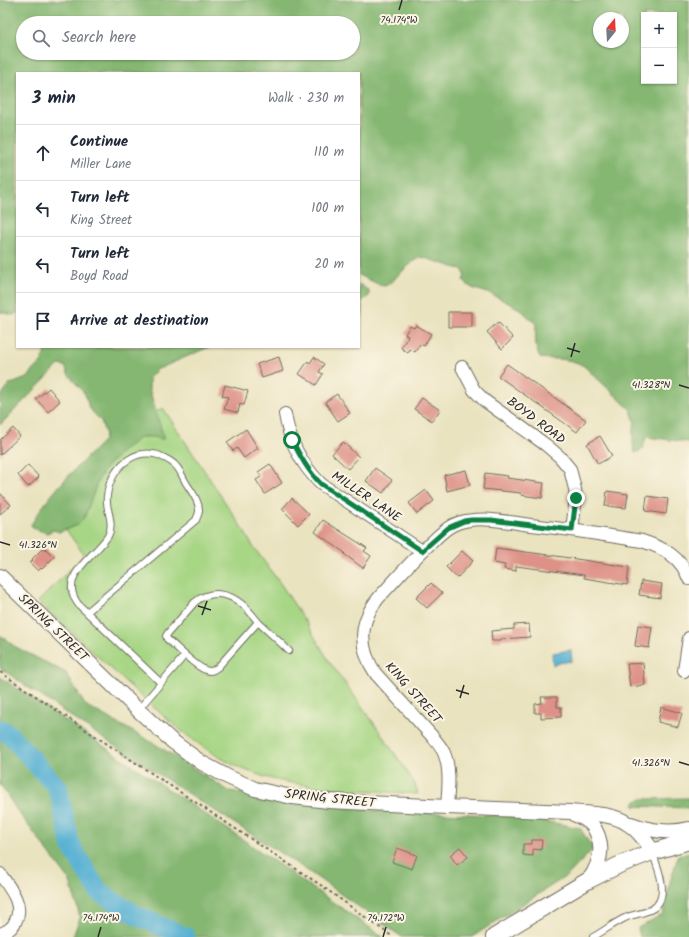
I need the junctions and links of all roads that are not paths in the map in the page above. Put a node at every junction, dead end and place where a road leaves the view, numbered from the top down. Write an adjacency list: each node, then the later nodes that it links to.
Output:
1 (462, 368): 3 (street, BOYD ROAD)
2 (285, 414): 4 (street, MILLER LANE)
3 (572, 530): 4 (street, KING STREET); 6 (street, KING STREET)
4 (422, 551): 15 (street, KING STREET)
5 (0, 576): 14 (street, SPRING STREET)
6 (689, 579)
7 (87, 612): 7 (lane); 13 (lane)
8 (258, 622): 10 (lane); 11 (lane); 11 (lane)
9 (689, 638): 12 (street)
10 (289, 651)
11 (185, 655): 13 (lane)
12 (684, 671)
13 (161, 683): 14 (lane)
14 (138, 710): 15 (street, SPRING STREET)
15 (447, 808): 16 (street, SPRING STREET)
16 (570, 812): 17 (street, SPRING STREET); 22 (street)
17 (627, 823): 18 (street); 20 (street, SPRING STREET)
18 (689, 829)
19 (689, 841): 20 (main road)
20 (652, 852): 22 (main road); 25 (lane)
21 (0, 874): 23 (street)
22 (589, 880): 24 (main road)
23 (0, 934)
24 (494, 937)
25 (593, 937)

